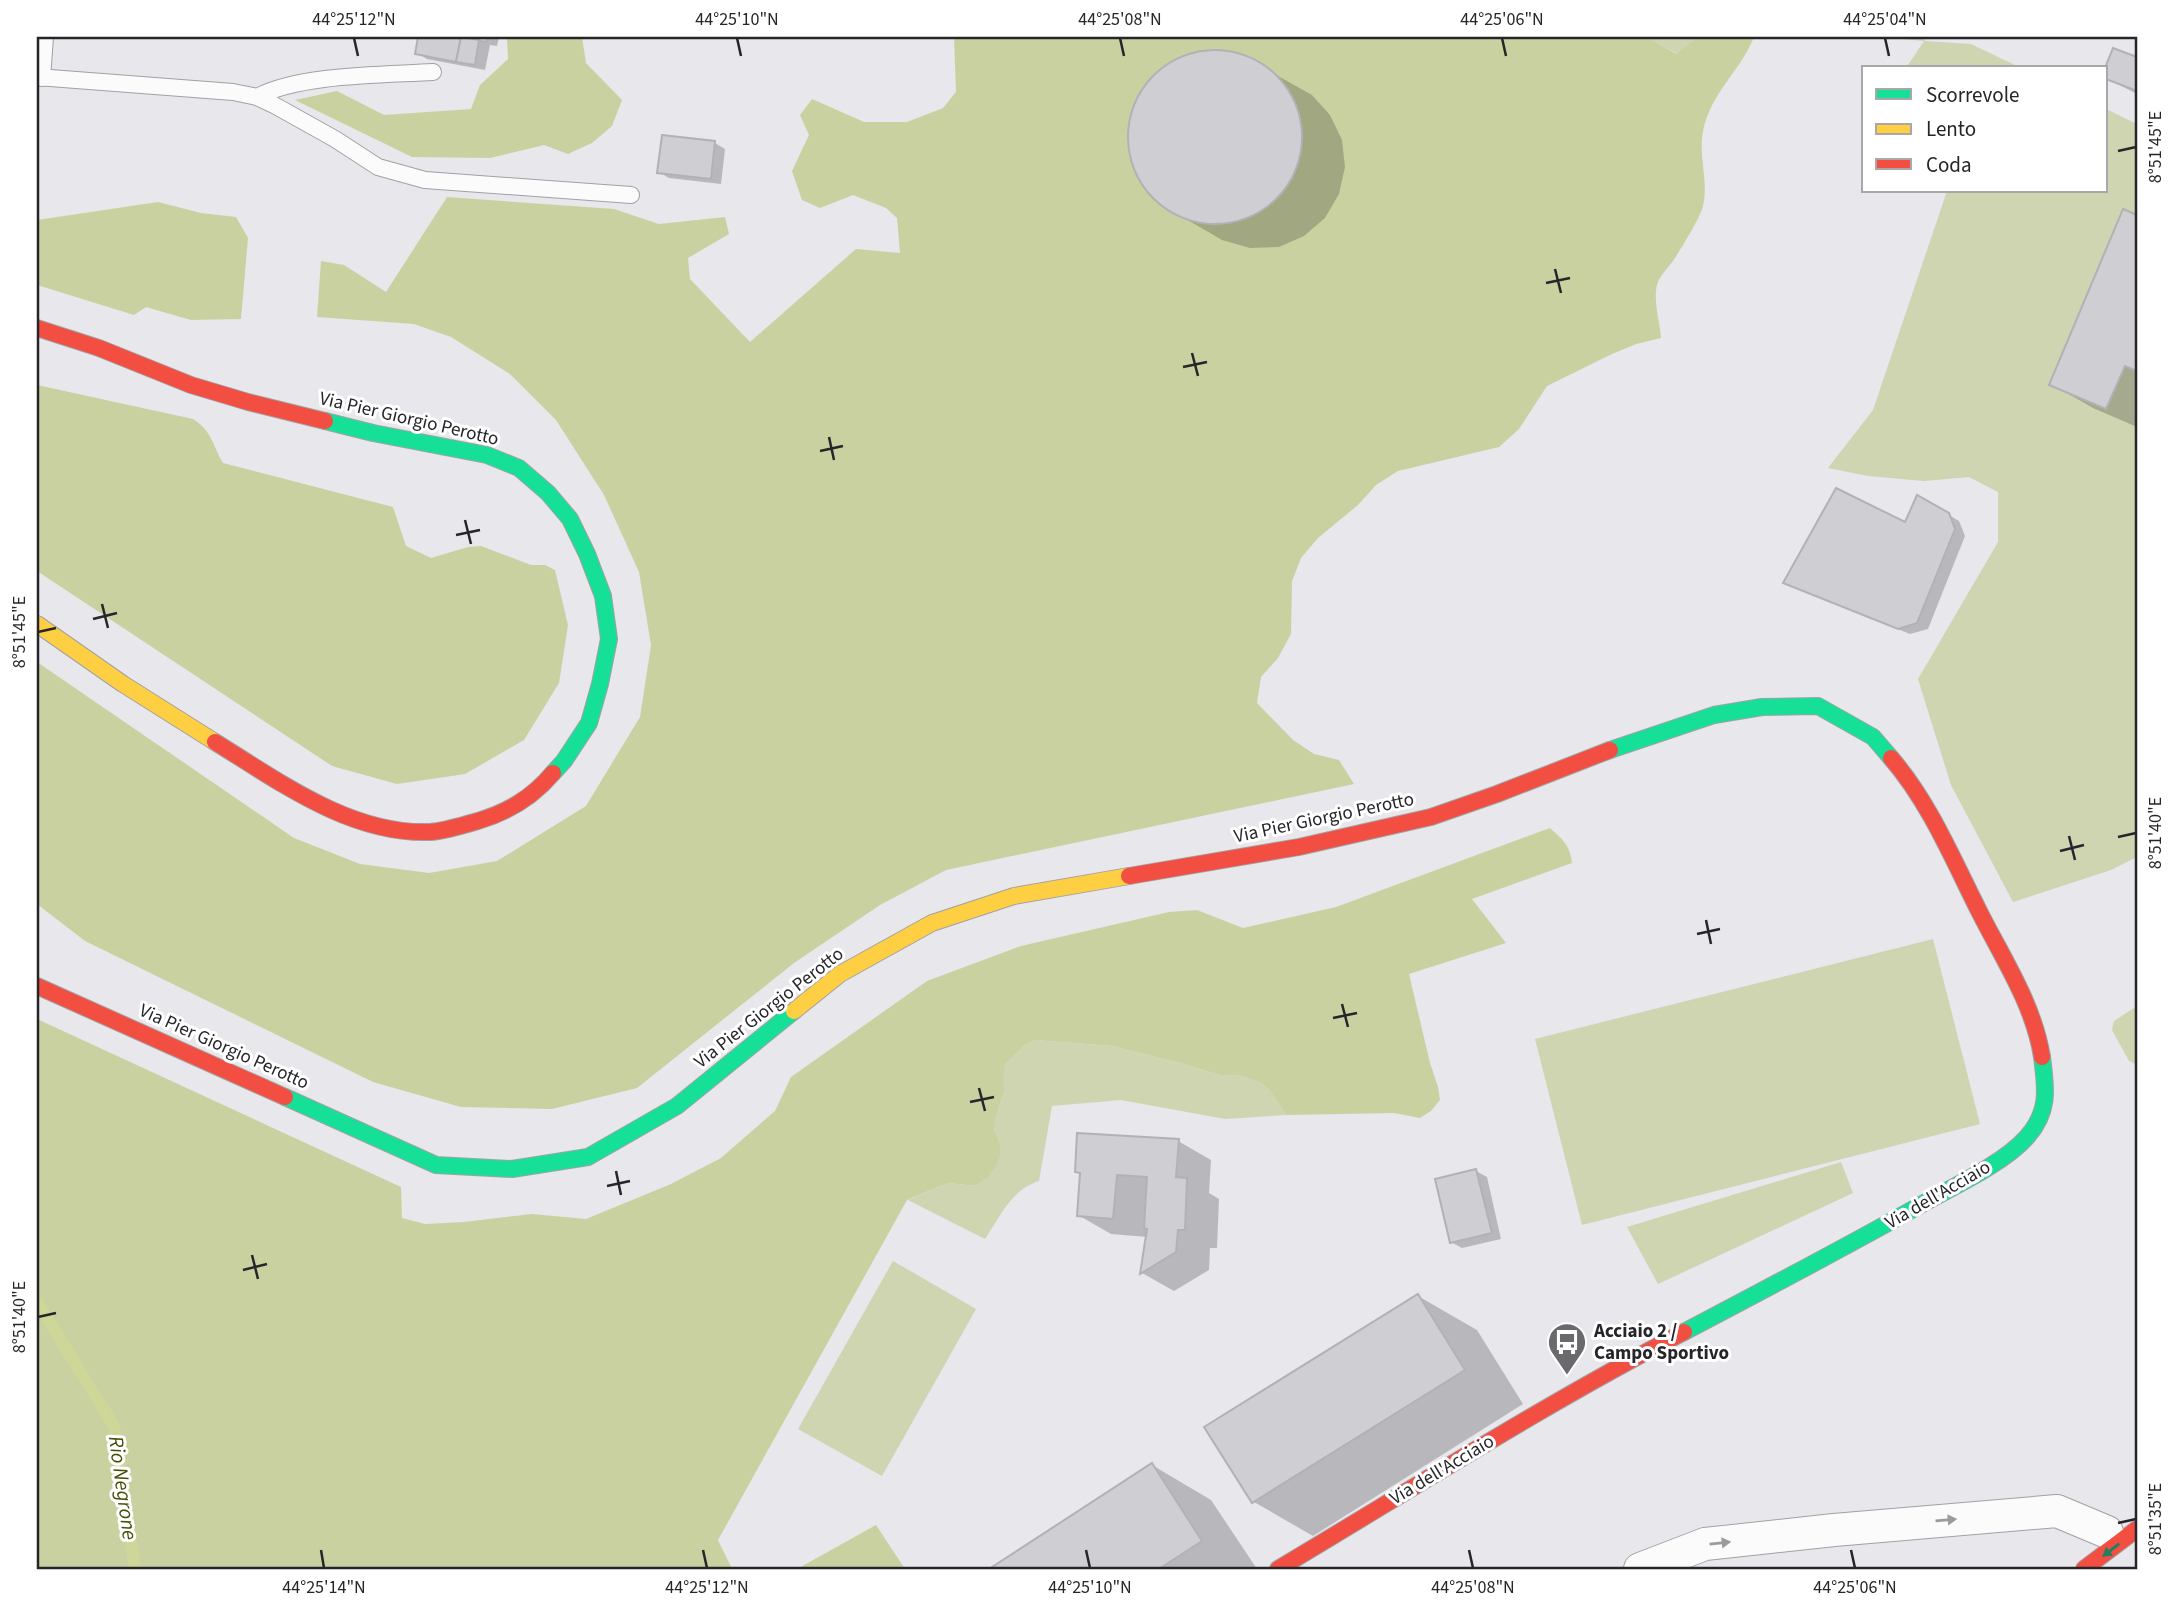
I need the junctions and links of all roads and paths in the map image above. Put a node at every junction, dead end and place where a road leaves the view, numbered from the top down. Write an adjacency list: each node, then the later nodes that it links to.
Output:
1 (45, 37): 3 (lane)
2 (433, 72): 4 (lane)
3 (39, 78): 4 (lane)
4 (257, 97): 5 (lane)
5 (631, 195)
6 (37, 328): 7 (main road, Via Pier Giorgio Perotto)
7 (37, 624)
8 (1714, 715): 9 (main road, Via Pier Giorgio Perotto); 11 (main road, Via dell'Acciaio)
9 (37, 986)
10 (2122, 1530): 13 (street, one-way to 10); 14 (main road, one-way to 14)
11 (1315, 1560): 12 (main road, Via dell'Acciaio)
12 (1278, 1569)
13 (1640, 1569)
14 (2084, 1569)

